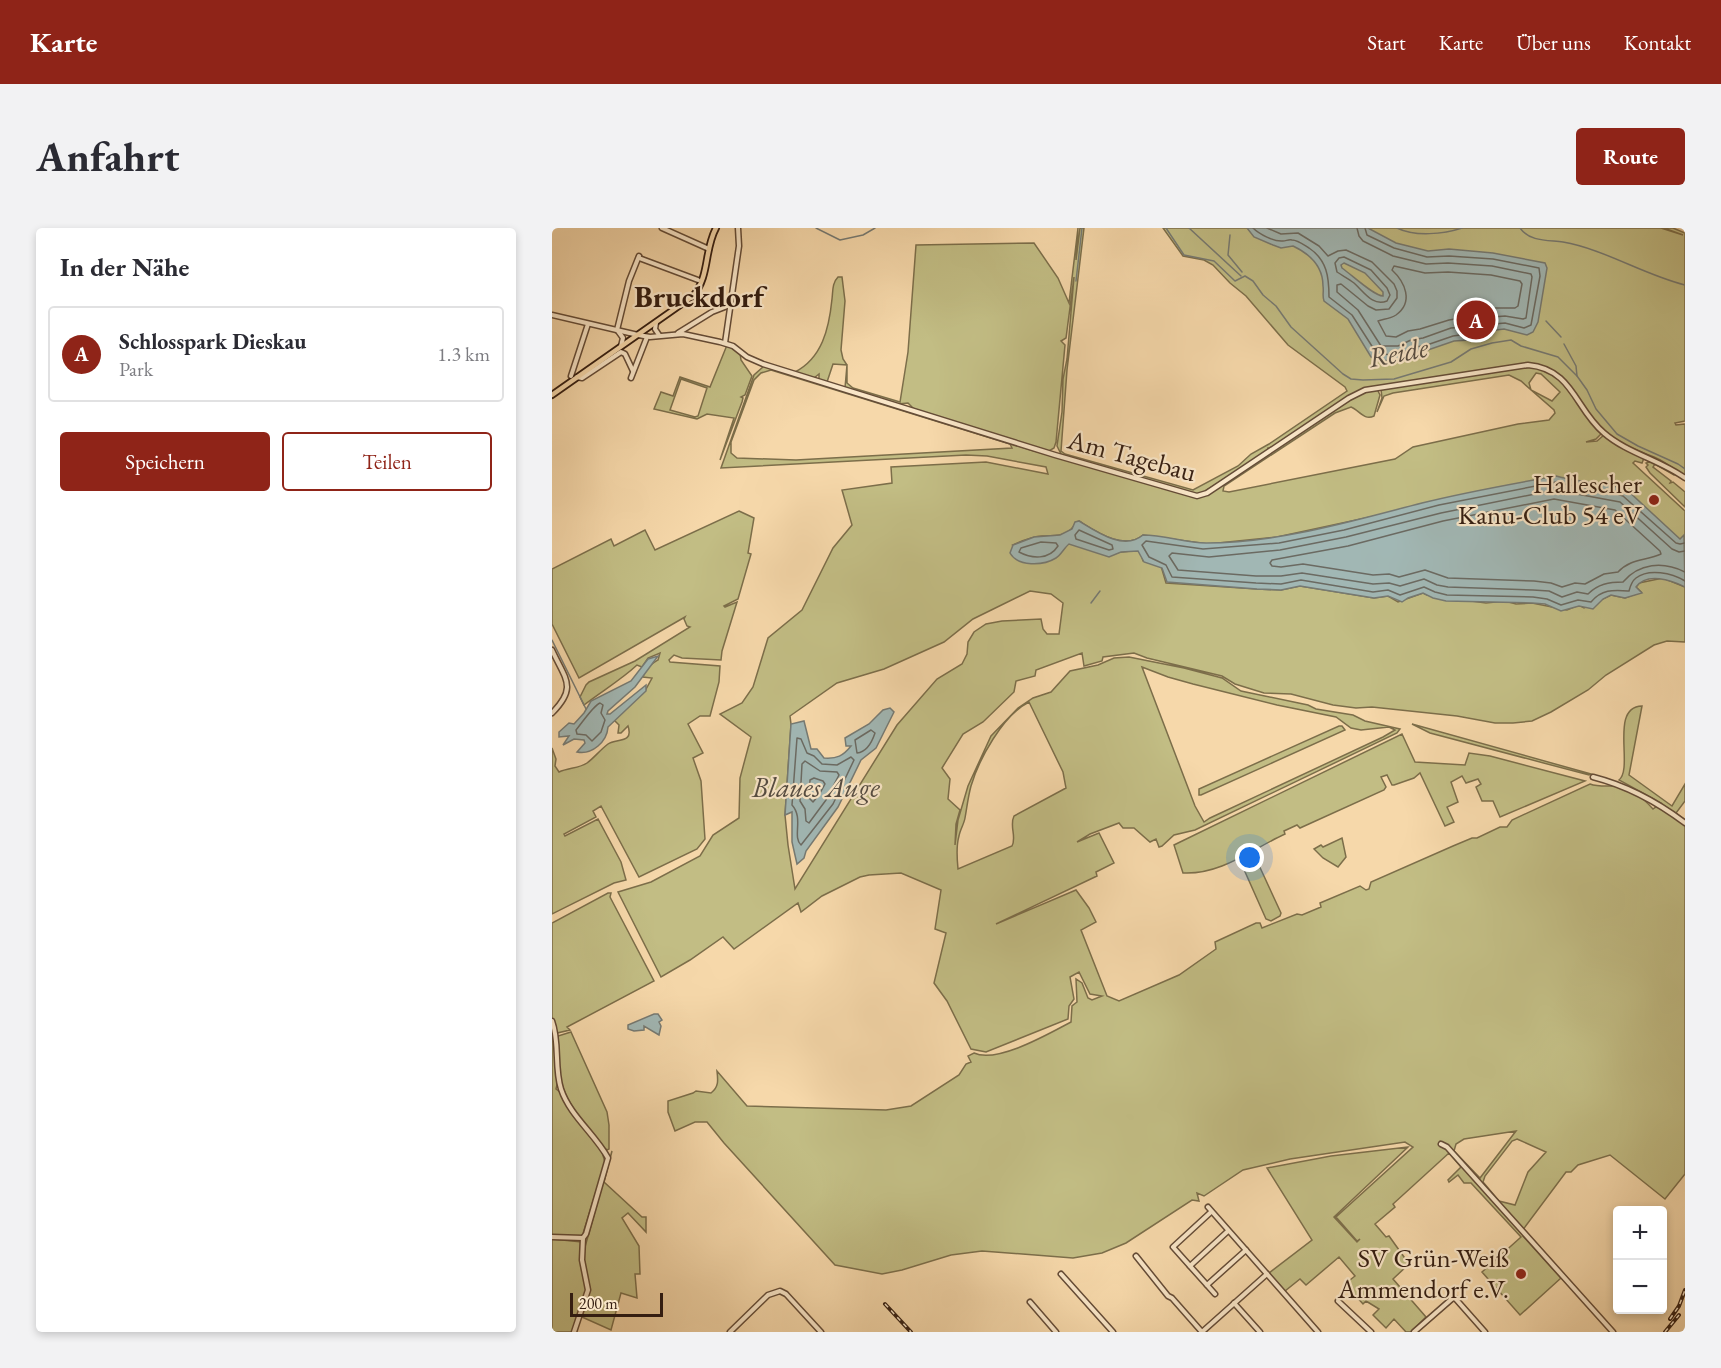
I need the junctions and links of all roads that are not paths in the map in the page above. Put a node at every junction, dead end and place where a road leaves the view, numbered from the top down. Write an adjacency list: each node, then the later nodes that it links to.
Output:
1 (662, 228): 4 (street)
2 (716, 228): 4 (main road)
3 (738, 228): 6 (street)
4 (709, 249): 8 (main road)
5 (698, 280): 10 (street)
6 (730, 305): 11 (street); 15 (street)
7 (552, 315): 9 (street, Am Tagebau)
8 (656, 323): 12 (main road); 13 (street)
9 (588, 324): 10 (street, Am Tagebau); 18 (street)
10 (617, 331): 12 (street, Am Tagebau); 16 (street)
11 (678, 334): 13 (street, Am Tagebau); 15 (street, Am Tagebau)
12 (638, 335): 14 (street, Am Tagebau); 16 (main road)
13 (659, 336): 14 (street, Am Tagebau)
14 (647, 337): 17 (street)
15 (725, 343): 21 (street, Am Tagebau)
16 (620, 350): 17 (street); 20 (main road)
17 (633, 370): 19 (street)
18 (571, 376)
19 (631, 378)
20 (552, 395)
21 (1685, 478)
22 (552, 650): 23 (street)
23 (552, 713)
24 (1593, 777): 25 (street)
25 (1685, 823)
26 (552, 1021): 30 (street)
27 (1441, 1144): 52 (street)
28 (1228, 1231): 31 (street); 33 (street); 33 (street)
29 (552, 1237): 30 (street)
30 (582, 1238): 41 (street)
31 (1246, 1250): 35 (street); 36 (street)
32 (1136, 1256): 46 (street)
33 (1190, 1266): 36 (street)
34 (1061, 1274): 45 (street)
35 (1267, 1274): 40 (street); 48 (street)
36 (1207, 1285): 37 (street)
37 (1215, 1294)
38 (1338, 1301): 49 (street)
39 (1030, 1302): 44 (street)
40 (1234, 1303): 46 (street); 47 (street)
41 (574, 1332)
42 (730, 1332): 43 (street)
43 (821, 1332)
44 (1056, 1332)
45 (1113, 1332)
46 (1202, 1332)
47 (1260, 1332)
48 (1318, 1332)
49 (1371, 1332)
50 (1414, 1332): 51 (street)
51 (1485, 1332)
52 (1613, 1332)

